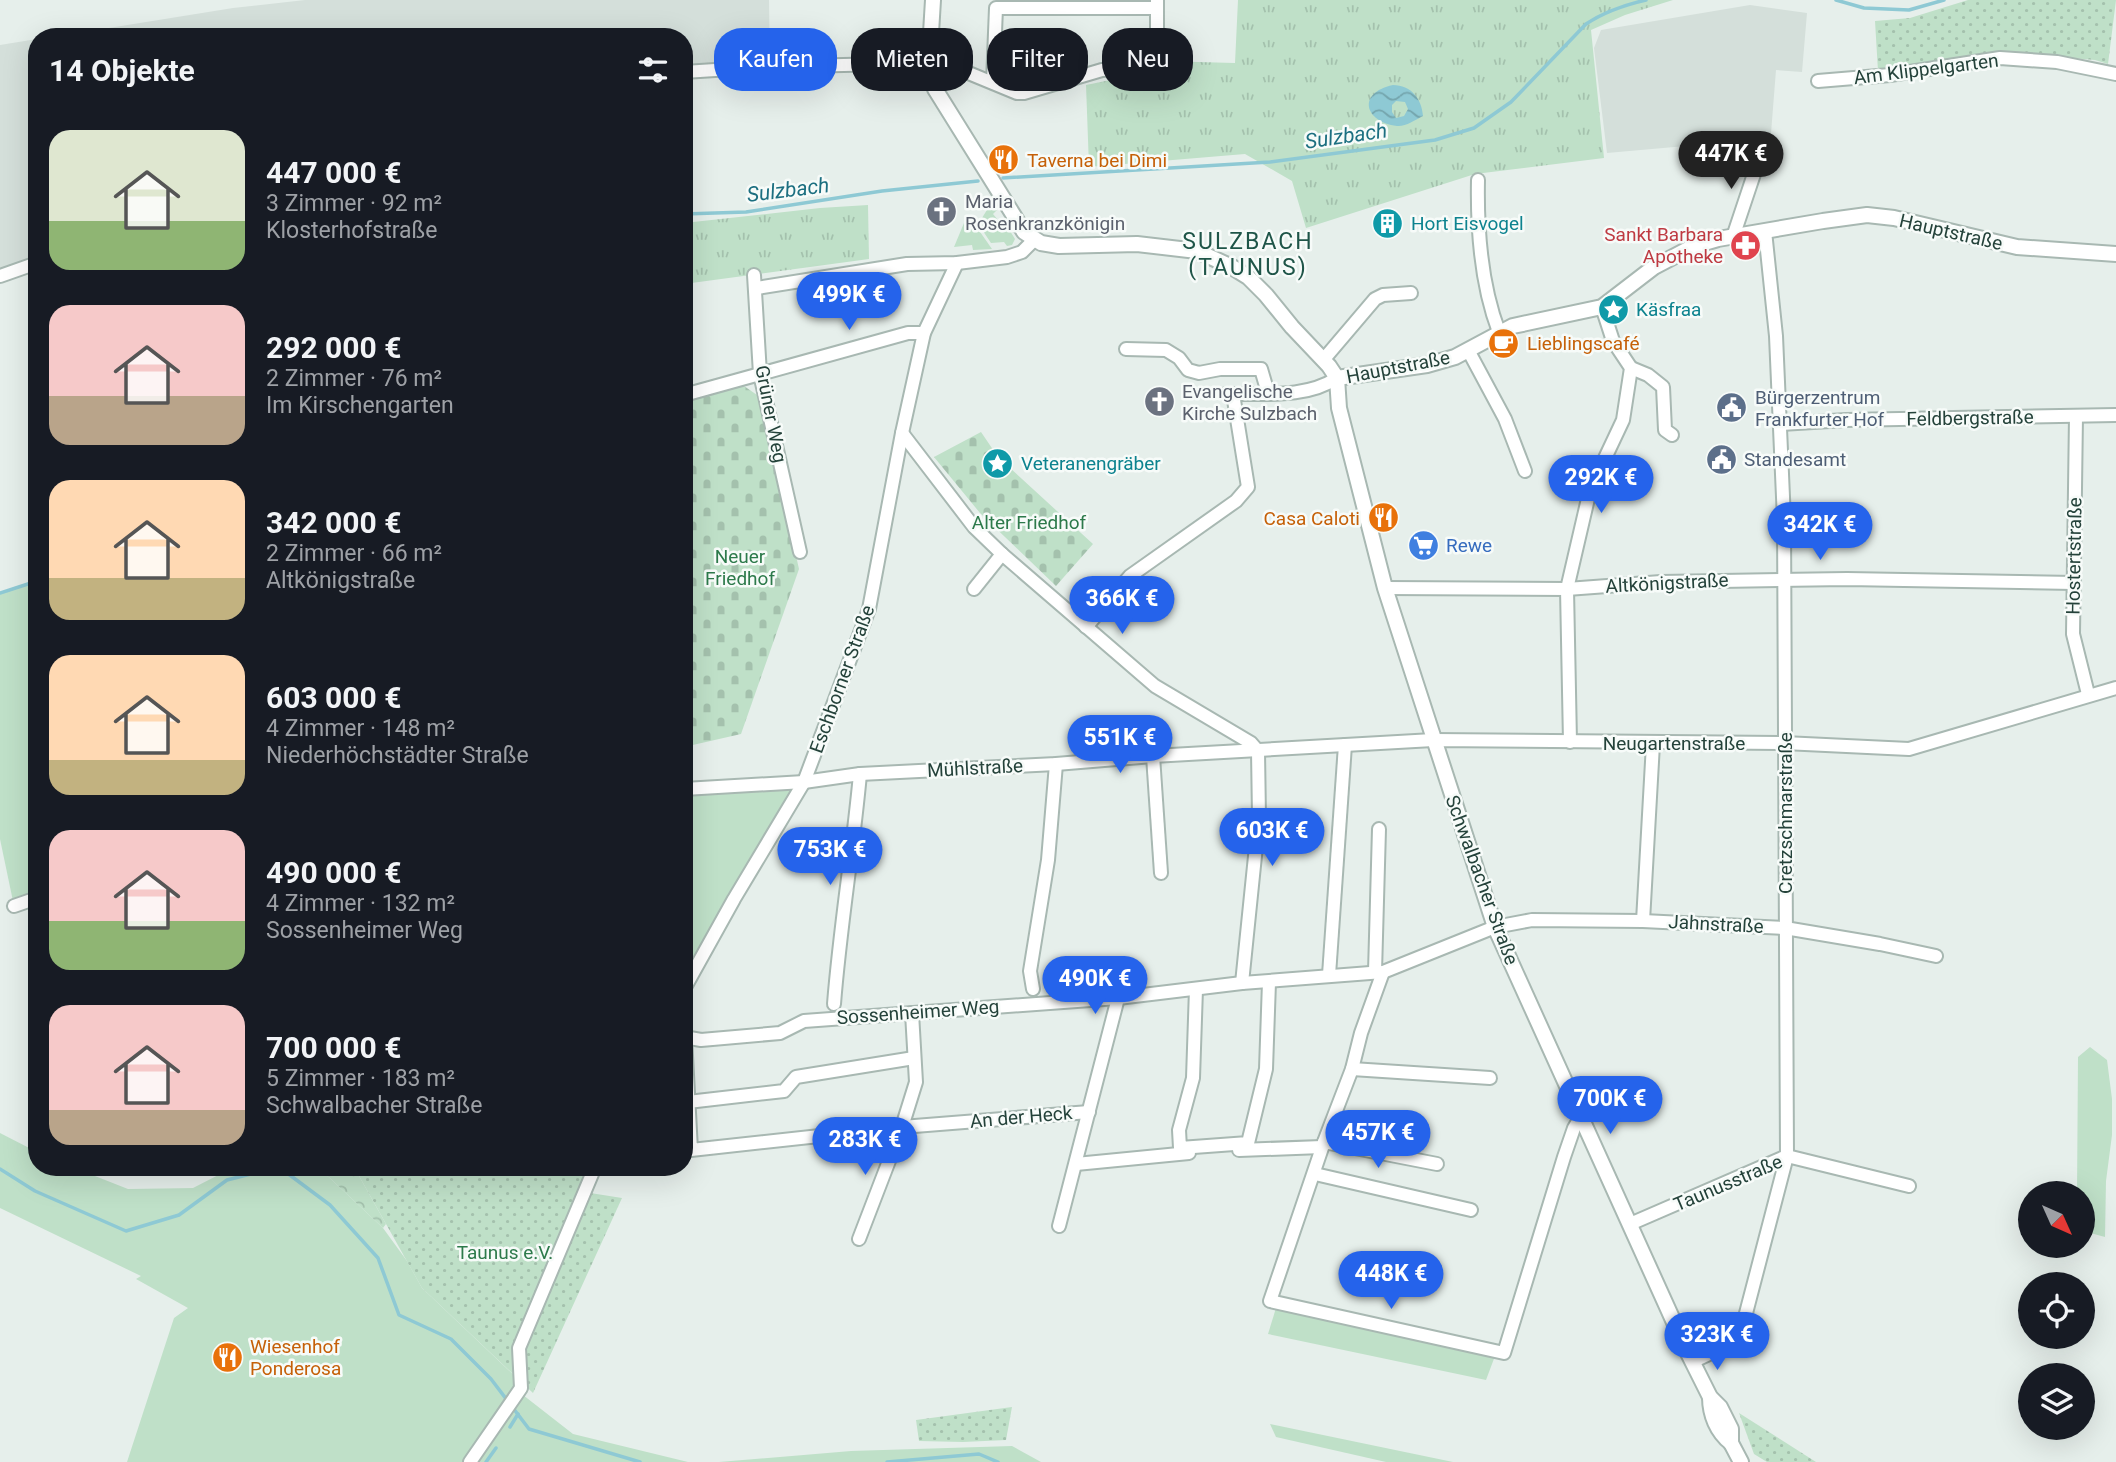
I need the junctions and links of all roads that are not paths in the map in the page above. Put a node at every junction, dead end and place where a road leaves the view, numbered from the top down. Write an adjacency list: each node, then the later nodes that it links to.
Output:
1 (933, 0): 3 (street)
2 (1156, 4): 4 (street); 7 (street)
3 (931, 28)
4 (995, 28)
5 (851, 65): 6 (street)
6 (693, 72)
7 (1088, 74)
8 (2116, 74): 9 (street, Am Klippelgarten)
9 (1818, 81)
10 (936, 91): 15 (street)
11 (1760, 156): 14 (street)
12 (1478, 180): 22 (street)
13 (1765, 232): 14 (street, Hauptstraße); 16 (street, Hauptstraße); 34 (street, Cretzschmarstraße)
14 (1733, 237): 21 (street, Hauptstraße)
15 (1034, 240): 17 (street); 26 (street, Hauptstraße)
16 (2116, 254)
17 (957, 264): 23 (street, Eschborner Straße); 28 (street, Grüner Weg)
18 (28, 266): 19 (street)
19 (0, 276)
20 (1411, 293): 26 (street)
21 (1602, 307): 22 (street, Hauptstraße); 27 (street)
22 (1499, 332): 25 (street, Hauptstraße)
23 (924, 333): 28 (street); 35 (street, Eschborner Straße)
24 (1126, 349): 31 (street)
25 (1468, 350): 29 (street, Hauptstraße); 37 (street)
26 (1324, 359): 29 (street, Hauptstraße)
27 (1630, 368): 36 (street); 44 (street)
28 (760, 374): 30 (street); 38 (street, Grüner Weg)
29 (1337, 378): 31 (street); 42 (street, Schwalbacher Straße)
30 (693, 393)
31 (1268, 393): 45 (street)
32 (2116, 415): 33 (street, Feldbergstraße)
33 (2076, 416): 34 (street, Feldbergstraße); 41 (street, Hostertstraße)
34 (1782, 424): 40 (street, Cretzschmarstraße)
35 (902, 433): 39 (street); 57 (street, Eschborner Straße)
36 (1671, 435)
37 (1525, 471)
38 (800, 552)
39 (1002, 554): 43 (street); 45 (street)
40 (1784, 580): 41 (street, Altkönigstraße); 44 (street, Altkönigstraße); 50 (street, Cretzschmarstraße)
41 (2074, 583): 47 (street, Hostertstraße)
42 (1385, 588): 44 (street, Altkönigstraße); 48 (street, Schwalbacher Straße)
43 (974, 589)
44 (1567, 589): 49 (street)
45 (1086, 627): 53 (street)
46 (2116, 688): 47 (street, Neugartenstraße)
47 (2088, 695): 50 (street, Neugartenstraße)
48 (1433, 740): 49 (street, Neugartenstraße); 52 (street, Mühlstraße); 64 (street, Schwalbacher Straße)
49 (1570, 741): 51 (street, Neugartenstraße)
50 (1784, 743): 51 (street, Neugartenstraße); 65 (street, Cretzschmarstraße)
51 (1653, 744): 63 (street)
52 (1345, 745): 53 (street, Mühlstraße); 69 (street)
53 (1258, 751): 54 (street, Mühlstraße); 71 (street)
54 (1153, 756): 55 (street, Mühlstraße); 60 (street)
55 (1056, 764): 56 (street, Mühlstraße); 72 (street)
56 (860, 774): 57 (street, Mühlstraße); 75 (street)
57 (804, 782): 58 (street, Mühlstraße); 68 (street, Eschborner Straße)
58 (693, 788)
59 (1379, 830): 67 (street)
60 (1161, 873)
61 (28, 901): 62 (street)
62 (14, 906)
63 (1643, 921): 64 (street, Jahnstraße); 65 (street, Jahnstraße)
64 (1495, 927): 67 (street, Sossenheimer Weg); 83 (street, Schwalbacher Straße)
65 (1785, 928): 66 (street, Jahnstraße); 87 (street, Cretzschmarstraße)
66 (1936, 956)
67 (1379, 972): 69 (street, Sossenheimer Weg); 79 (street)
68 (693, 973)
69 (1329, 975): 70 (street, Sossenheimer Weg)
70 (1269, 982): 71 (street, Sossenheimer Weg); 73 (street)
71 (1242, 983): 73 (street, Sossenheimer Weg)
72 (1033, 989)
73 (1196, 989): 74 (street, Sossenheimer Weg)
74 (1118, 998): 76 (street, Sossenheimer Weg); 82 (street)
75 (834, 1003)
76 (912, 1013): 77 (street, Sossenheimer Weg); 78 (street)
77 (693, 1038)
78 (914, 1058): 81 (street); 84 (street)
79 (1352, 1069): 80 (street); 85 (street)
80 (1490, 1078)
81 (693, 1101)
82 (1089, 1112): 84 (street, An der Heck); 88 (street)
83 (1580, 1118): 90 (street); 94 (street, Schwalbacher Straße)
84 (902, 1127): 86 (street, An der Heck); 96 (street)
85 (1323, 1145): 88 (street); 89 (street); 90 (street)
86 (693, 1150)
87 (1787, 1156): 92 (street, Taunusstraße); 94 (street, Taunusstraße); 97 (street, Cretzschmarstraße)
88 (1076, 1164): 95 (street)
89 (1437, 1164)
90 (1315, 1174): 93 (street)
91 (591, 1176): 99 (street)
92 (1909, 1186)
93 (1472, 1210)
94 (1630, 1224): 97 (street, Schwalbacher Straße)
95 (1059, 1226)
96 (859, 1238)
97 (1694, 1361): 98 (street, Schwalbacher Straße)
98 (1736, 1453)
99 (470, 1462)

